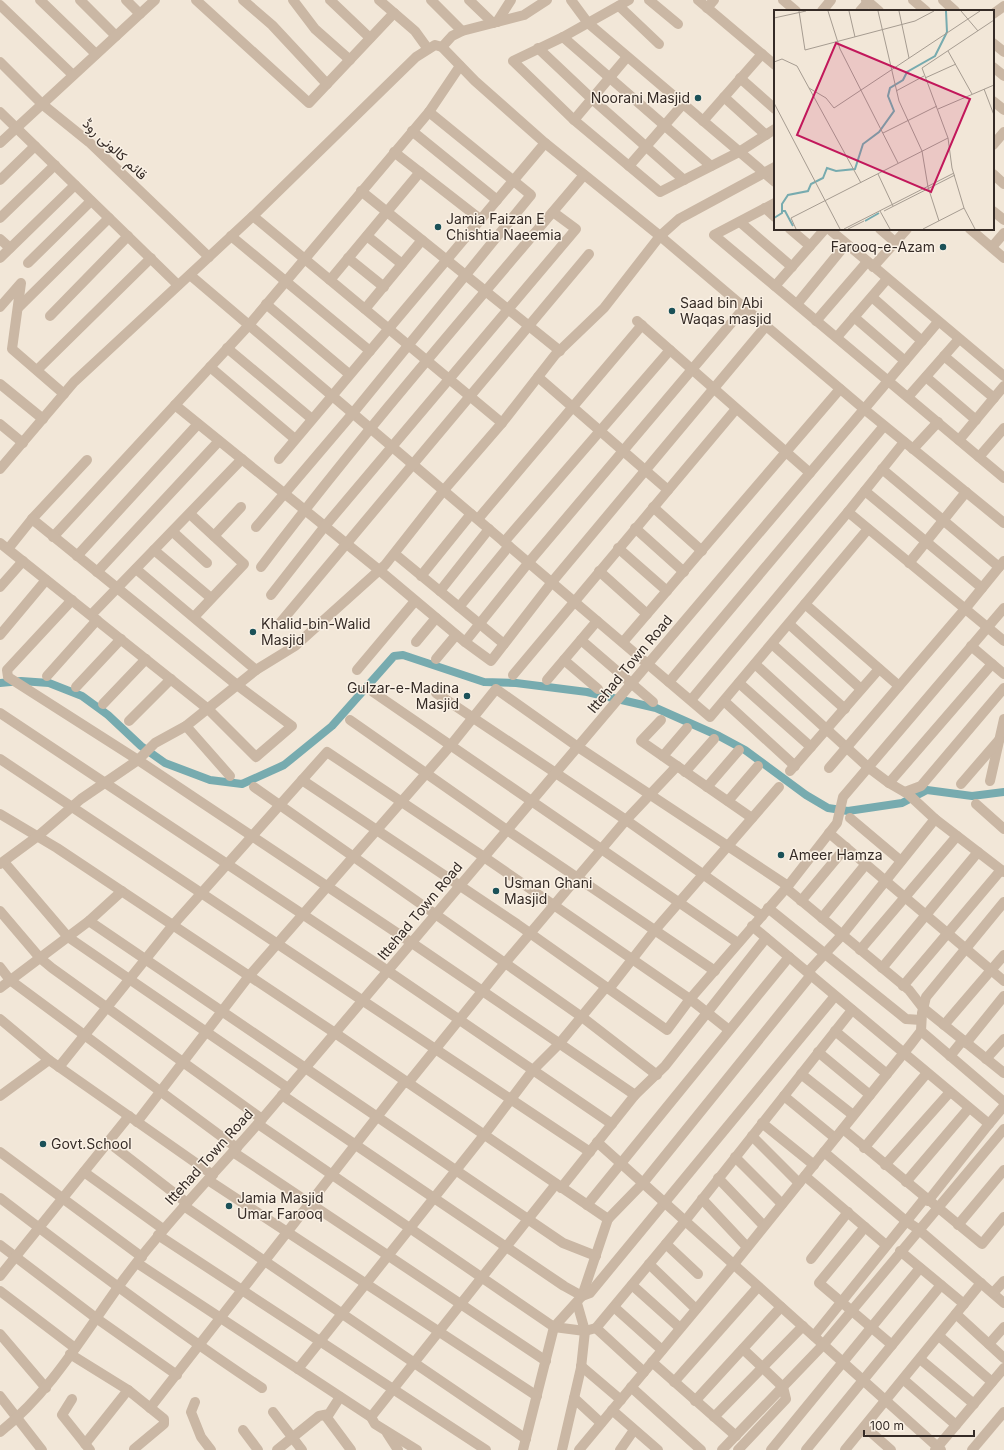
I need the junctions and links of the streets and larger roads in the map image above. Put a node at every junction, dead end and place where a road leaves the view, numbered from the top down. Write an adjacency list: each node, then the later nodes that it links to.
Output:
1 (40, 0): 47 (street)
2 (80, 0): 38 (street)
3 (126, 0): 33 (street)
4 (155, 0): 33 (street)
5 (197, 0): 59 (street)
6 (244, 0): 59 (street)
7 (293, 0): 50 (street)
8 (330, 0): 40 (street)
9 (381, 0): 31 (street)
10 (431, 0): 37 (street)
11 (470, 0): 34 (street)
12 (510, 0): 34 (street)
13 (547, 0): 34 (street)
14 (571, 0): 35 (street)
15 (629, 0): 24 (street)
16 (649, 0): 36 (street)
17 (698, 0): 22 (street)
18 (783, 0): 26 (street)
19 (913, 0): 29 (street)
20 (943, 0): 30 (street)
21 (867, 1): 27 (street); 28 (street)
22 (711, 4): 48 (street)
23 (0, 5): 55 (street)
24 (619, 6): 35 (street); 41 (street)
25 (1004, 6): 32 (street)
26 (795, 10)
27 (861, 10)
28 (878, 10)
29 (925, 10)
30 (955, 10)
31 (394, 13): 40 (street); 45 (street)
32 (994, 13)
33 (140, 14): 38 (street)
34 (495, 23): 37 (street)
35 (588, 23): 39 (street); 49 (street)
36 (678, 24)
37 (462, 31): 43 (street)
38 (116, 36): 47 (street)
39 (563, 37): 44 (street); 57 (street)
40 (370, 38): 50 (street)
41 (659, 44)
42 (994, 44): 46 (street)
43 (442, 47): 45 (street); 53 (street)
44 (538, 48): 61 (street); 69 (street)
45 (428, 49): 104 (street)
46 (1004, 52)
47 (96, 54): 55 (street)
48 (762, 54): 52 (street); 58 (street)
49 (627, 57): 57 (street); 64 (street)
50 (350, 60): 59 (street)
51 (0, 62): 63 (street, قائم کالونی روڈ)
52 (774, 64)
53 (460, 66): 68 (street); 77 (street)
54 (994, 68): 56 (street)
55 (74, 75): 63 (street)
56 (1004, 76)
57 (610, 78): 61 (street); 71 (street)
58 (740, 78): 60 (street); 65 (street)
59 (327, 84)
60 (724, 98): 70 (street); 75 (street)
61 (592, 99): 69 (street); 79 (street)
62 (994, 102): 66 (street)
63 (42, 104): 72 (street); 130 (street, قائم کالونی روڈ)
64 (683, 104): 70 (street); 71 (street)
65 (774, 108)
66 (1004, 110)
67 (0, 112): 72 (street)
68 (429, 112): 73 (street); 91 (street)
69 (574, 120): 83 (street)
70 (703, 121): 81 (street)
71 (664, 125): 79 (street); 84 (street)
72 (16, 128): 76 (street); 78 (street)
73 (412, 131): 80 (street); 97 (street)
74 (774, 131): 75 (street)
75 (766, 135): 81 (street)
76 (0, 143)
77 (544, 143): 88 (street); 91 (street)
78 (35, 146): 82 (street); 90 (street)
79 (646, 146): 83 (street); 92 (street)
80 (394, 152): 86 (street); 96 (street)
81 (739, 152): 84 (street); 87 (street)
82 (55, 165): 95 (street); 106 (street)
83 (629, 166): 92 (street)
84 (712, 166): 92 (street)
85 (774, 168): 87 (street)
86 (420, 172): 101 (street); 108 (street)
87 (764, 173): 93 (street); 121 (street)
88 (584, 175): 102 (street); 121 (street)
89 (994, 175): 94 (street)
90 (0, 180)
91 (513, 180): 97 (street); 142 (street)
92 (684, 180)
93 (774, 181)
94 (1004, 184)
95 (75, 185): 98 (street); 128 (street)
96 (361, 191): 101 (street); 135 (street)
97 (497, 200): 108 (street)
98 (91, 201): 107 (street); 137 (street)
99 (774, 204): 100 (street)
100 (765, 208): 105 (street); 110 (street)
101 (387, 212): 120 (street); 123 (street)
102 (553, 212): 149 (street); 157 (street)
103 (994, 212): 109 (street)
104 (253, 216): 119 (street); 135 (street)
105 (774, 216)
106 (0, 218)
107 (109, 218): 118 (street); 154 (street)
108 (480, 220): 136 (street)
109 (1004, 220)
110 (740, 222): 140 (street); 147 (street)
111 (791, 230): 126 (street)
112 (824, 230): 126 (street)
113 (830, 230): 125 (street)
114 (881, 230): 124 (street)
115 (906, 230): 124 (street)
116 (971, 230): 127 (street)
117 (1004, 233): 127 (street)
118 (128, 236): 132 (street); 158 (street)
119 (231, 236): 130 (street); 145 (street)
120 (367, 236): 133 (street); 138 (street)
121 (660, 236): 155 (street); 173 (street)
122 (0, 239): 128 (street)
123 (422, 240): 136 (street); 138 (street)
124 (895, 242): 139 (street)
125 (846, 244): 139 (street); 152 (street)
126 (810, 246): 140 (street)
127 (992, 247): 134 (street)
128 (10, 248): 131 (street)
129 (588, 254): 163 (street)
130 (209, 257): 141 (street)
131 (0, 258)
132 (150, 258): 146 (street); 178 (street)
133 (348, 258): 144 (street); 148 (street)
134 (1004, 258)
135 (304, 259): 144 (street); 145 (street)
136 (446, 260): 142 (street); 165 (street)
137 (28, 263)
138 (402, 264): 148 (street)
139 (870, 264): 143 (street); 160 (street)
140 (792, 267): 147 (street)
141 (190, 274): 146 (street); 162 (street)
142 (466, 275): 149 (street); 169 (street)
143 (887, 279): 150 (street); 161 (street)
144 (330, 280): 156 (street)
145 (286, 281): 151 (street); 171 (street)
146 (178, 285): 190 (street)
147 (775, 286): 152 (street)
148 (384, 287): 156 (street)
149 (486, 292): 157 (street); 175 (street)
150 (872, 297): 159 (street); 168 (street)
151 (266, 304): 162 (street); 180 (street)
152 (797, 304): 160 (street)
153 (0, 307): 154 (street)
154 (18, 308): 178 (street)
155 (744, 308): 164 (street); 179 (street)
156 (365, 309): 165 (street)
157 (508, 310): 163 (street); 184 (street)
158 (50, 316)
159 (854, 317): 166 (street); 176 (street)
160 (816, 320): 166 (street)
161 (938, 322): 167 (street); 168 (street, Ittehad Town Road)
162 (249, 324): 170 (street); 191 (street)
163 (529, 326): 173 (street); 192 (street)
164 (766, 326): 188 (street); 189 (street)
165 (388, 328): 169 (street); 171 (street)
166 (837, 337): 185 (street)
167 (959, 339): 174 (street); 181 (street)
168 (922, 341): 176 (street, Ittehad Town Road)
169 (408, 346): 175 (street); 199 (street)
170 (227, 348): 177 (street); 201 (street)
171 (370, 350): 180 (street)
172 (670, 350): 179 (street); 196 (street); 210 (street)
173 (560, 351): 182 (street)
174 (944, 356): 183 (street); 194 (street)
175 (427, 361): 184 (street); 208 (street)
176 (905, 361): 185 (street, Ittehad Town Road)
177 (210, 367): 195 (street); 211 (street)
178 (37, 370): 190 (street)
179 (692, 370): 188 (street); 218 (street)
180 (349, 374): 191 (street)
181 (1004, 376)
182 (538, 377): 196 (street); 204 (street)
183 (926, 377): 193 (street); 202 (street)
184 (450, 379): 192 (street); 216 (street)
185 (888, 381): 193 (street); 198 (street, Ittehad Town Road)
186 (0, 384): 200 (street)
187 (1004, 386): 194 (street)
188 (714, 389): 197 (street); 227 (street)
189 (840, 389): 198 (street); 219 (street)
190 (64, 394): 200 (street)
191 (332, 395): 199 (street); 201 (street)
192 (470, 396): 204 (street); 224 (street)
193 (908, 398): 203 (street)
194 (994, 398): 202 (street)
195 (175, 405): 206 (street); 251 (street)
196 (573, 407): 210 (street); 240 (street)
197 (736, 409): 219 (street); 231 (street)
198 (864, 409): 207 (street); 228 (street, Ittehad Town Road)
199 (353, 413): 208 (street); 234 (street)
200 (43, 419): 215 (street)
201 (312, 419): 211 (street)
202 (976, 420): 212 (street)
203 (938, 422): 212 (street); 217 (street)
204 (502, 423): 230 (street)
205 (0, 424): 215 (street)
206 (198, 424): 213 (street); 260 (street)
207 (884, 426): 214 (street); 323 (street)
208 (371, 428): 216 (street); 237 (street)
209 (1004, 428): 220 (street)
210 (600, 431): 218 (street); 254 (street)
211 (295, 439): 222 (street)
212 (958, 440): 220 (street)
213 (219, 441): 221 (street); 270 (street)
214 (904, 442): 217 (street); 226 (street)
215 (23, 443): 225 (street)
216 (393, 447): 224 (street); 244 (street)
217 (913, 449): 233 (street)
218 (623, 451): 227 (street); 262 (street)
219 (786, 452): 228 (street); 258 (street)
220 (979, 457): 229 (street)
221 (242, 459): 234 (street); 239 (street)
222 (279, 459)
223 (87, 460): 241 (street)
224 (413, 464): 230 (street); 253 (street)
225 (1, 466)
226 (882, 469): 232 (street); 242 (street)
227 (646, 470): 231 (street); 274 (street)
228 (810, 473): 312 (street, Ittehad Town Road)
229 (1003, 475)
230 (444, 490): 240 (street); 259 (street)
231 (668, 490): 236 (street)
232 (865, 491): 238 (street); 252 (street)
233 (966, 492): 242 (street); 243 (street)
234 (284, 493): 237 (street); 245 (street)
235 (241, 507): 250 (street)
236 (653, 507): 246 (street); 258 (street)
237 (304, 509): 244 (street); 266 (street)
238 (848, 512): 248 (street); 334 (street)
239 (190, 514): 249 (street); 250 (street)
240 (475, 516): 247 (street); 272 (street)
241 (32, 520): 251 (street); 255 (street)
242 (943, 520): 252 (street); 265 (street)
243 (1004, 523)
244 (325, 526): 253 (street); 280 (street)
245 (256, 527)
246 (635, 528): 256 (street); 271 (street)
247 (489, 529): 254 (street); 278 (street)
248 (868, 529): 264 (street); 285 (street)
249 (173, 532): 257 (street); 263 (street)
250 (214, 536): 281 (street)
251 (53, 537): 260 (street)
252 (926, 542): 264 (street); 277 (street)
253 (347, 544): 268 (street); 294 (street)
254 (507, 544): 262 (street); 286 (street)
255 (4, 546): 261 (street)
256 (618, 548): 269 (street); 279 (street)
257 (154, 550): 267 (street); 281 (street)
258 (702, 551): 271 (street)
259 (395, 554): 268 (street); 272 (street)
260 (77, 556): 270 (street)
261 (23, 561): 273 (street); 275 (street)
262 (529, 562): 274 (street); 295 (street)
263 (207, 563)
264 (909, 563): 288 (street)
265 (1002, 564): 277 (street)
266 (261, 567)
267 (136, 569): 276 (street); 291 (street)
268 (379, 570): 283 (street); 316 (street)
269 (598, 571): 284 (street); 289 (street)
270 (97, 572): 276 (street)
271 (684, 572): 279 (street)
272 (421, 576): 278 (street)
273 (46, 580): 282 (street); 298 (street)
274 (552, 582): 284 (street); 306 (street)
275 (0, 587)
276 (117, 588): 290 (street); 325 (street)
277 (982, 588): 288 (street)
278 (440, 591): 286 (street)
279 (667, 591): 289 (street)
280 (271, 595)
281 (211, 598): 291 (street)
282 (72, 600): 290 (street); 357 (street)
283 (415, 601): 292 (street); 317 (street)
284 (574, 601): 293 (street); 319 (street)
285 (805, 604): 296 (street); 315 (street)
286 (459, 607): 295 (street)
287 (1004, 608): 297 (street)
288 (965, 609): 297 (street); 327 (street)
289 (647, 614): 305 (street)
290 (94, 617): 300 (street); 320 (street)
291 (194, 617): 316 (street)
292 (436, 618): 299 (street); 303 (street)
293 (597, 621): 301 (street); 305 (street)
294 (280, 623)
295 (480, 624): 304 (street); 306 (street)
296 (789, 624): 307 (street); 331 (street)
297 (987, 628): 302 (street); 308 (street)
298 (0, 634)
299 (456, 635): 304 (street); 310 (street)
300 (121, 639): 309 (street); 328 (street)
301 (581, 640): 311 (street); 326 (street)
302 (1004, 641)
303 (416, 642)
304 (465, 642): 306 (street)
305 (623, 642): 312 (street)
306 (504, 644)
307 (772, 644): 313 (street); 339 (street)
308 (971, 646): 314 (street); 361 (street)
309 (146, 659): 321 (street); 337 (street)
310 (436, 659)
311 (564, 660): 322 (street); 330 (street)
312 (648, 664): 323 (street); 326 (street, Ittehad Town Road)
313 (755, 664): 324 (street); 348 (street)
314 (992, 664): 318 (street); 369 (street)
315 (879, 669): 327 (street); 331 (street)
316 (256, 670): 325 (street)
317 (357, 670)
318 (1004, 674)
319 (513, 675)
320 (46, 676)
321 (171, 679): 338 (street); 345 (street)
322 (547, 680)
323 (669, 682): 334 (street)
324 (739, 683): 335 (street); 353 (street)
325 (238, 685): 338 (street); 338 (street)
326 (630, 685): 336 (street); 352 (street, Ittehad Town Road)
327 (899, 686): 354 (street)
328 (76, 687)
329 (1004, 688): 374 (street)
330 (598, 689)
331 (861, 690): 339 (street)
332 (373, 692): 351 (street)
333 (436, 693): 341 (street)
334 (691, 700): 335 (street)
335 (724, 701): 353 (street)
336 (653, 702)
337 (103, 704)
338 (208, 709): 346 (street)
339 (845, 709): 348 (street)
340 (0, 714): 368 (street)
341 (472, 718): 351 (street); 352 (street); 363 (street)
342 (1004, 719): 349 (street)
343 (350, 720): 364 (street)
344 (662, 720): 356 (street)
345 (129, 721)
346 (186, 726): 357 (street); 365 (street)
347 (687, 728): 356 (street)
348 (827, 729): 353 (street); 354 (street)
349 (1001, 738): 367 (street); 370 (street)
350 (714, 739): 362 (street)
351 (451, 745): 364 (street); 376 (street)
352 (578, 747): 363 (street, Ittehad Town Road); 375 (street)
353 (811, 747)
354 (847, 747): 360 (street); 361 (street)
355 (738, 750): 372 (street)
356 (663, 756): 362 (street)
357 (142, 757): 368 (street); 392 (street)
358 (0, 759): 381 (street)
359 (758, 766): 377 (street)
360 (829, 768)
361 (869, 768): 369 (street); 390 (street)
362 (681, 769): 372 (street); 375 (street)
363 (556, 772): 376 (street, Ittehad Town Road); 386 (street)
364 (426, 774): 378 (street); 389 (street)
365 (230, 776)
366 (302, 780): 378 (street); 380 (street); 388 (street)
367 (990, 781)
368 (105, 783): 381 (street); 402 (street)
369 (889, 784): 374 (street)
370 (961, 784)
371 (254, 787): 380 (street)
372 (707, 787): 377 (street)
373 (779, 787): 384 (street)
374 (906, 793): 383 (street)
375 (650, 794): 386 (street); 394 (street)
376 (532, 801): 389 (street, Ittehad Town Road); 396 (street)
377 (728, 801): 384 (street)
378 (402, 802): 388 (street); 399 (street)
379 (976, 804): 387 (street)
380 (280, 805): 392 (street); 398 (street)
381 (72, 807): 391 (street); 412 (street)
382 (0, 814): 391 (street)
383 (933, 816): 393 (street); 400 (street)
384 (752, 818): 394 (street)
385 (850, 818): 400 (street)
386 (626, 820): 396 (street); 405 (street)
387 (1004, 829)
388 (376, 830): 398 (street); 409 (street)
389 (507, 830): 399 (street, Ittehad Town Road); 406 (street)
390 (829, 833): 395 (street); 410 (street)
391 (38, 836): 401 (street); 411 (street)
392 (252, 836): 402 (street); 408 (street)
393 (957, 836): 397 (street); 413 (street)
394 (728, 846): 405 (street); 410 (street)
395 (846, 847): 403 (street); 414 (street)
396 (602, 849): 406 (street); 415 (street)
397 (978, 852): 404 (street); 422 (street)
398 (354, 856): 408 (street); 421 (street)
399 (484, 857): 409 (street, Ittehad Town Road); 417 (street)
400 (901, 861): 407 (street)
401 (2, 863): 431 (street)
402 (227, 864): 412 (street); 420 (street)
403 (866, 864): 407 (street); 423 (street)
404 (1002, 867): 429 (street)
405 (704, 874): 415 (street); 419 (street)
406 (578, 878): 417 (street); 427 (street)
407 (886, 881): 413 (street); 430 (street)
408 (327, 886): 420 (street); 434 (street)
409 (459, 886): 421 (street, Ittehad Town Road); 428 (street)
410 (787, 887): 414 (street); 419 (street)
411 (122, 891): 424 (street); 425 (street)
412 (202, 893): 425 (street); 433 (street)
413 (905, 897): 422 (street); 437 (street)
414 (801, 901): 423 (street)
415 (680, 902): 427 (street); 435 (street)
416 (1004, 902): 436 (street)
417 (555, 906): 428 (street); 442 (street)
418 (0, 910): 441 (street)
419 (765, 912): 426 (street); 438 (street)
420 (303, 914): 433 (street); 448 (street)
421 (436, 914): 434 (street, Ittehad Town Road); 444 (street)
422 (926, 915): 429 (street); 446 (street)
423 (822, 918): 430 (street)
424 (89, 921): 431 (street); 443 (street)
425 (173, 926): 443 (street); 451 (street)
426 (752, 926): 432 (street); 435 (street)
427 (655, 930): 442 (street); 449 (street)
428 (530, 933): 444 (street); 457 (street)
429 (947, 933): 436 (street); 455 (street)
430 (842, 935): 437 (street); 438 (street)
431 (68, 937): 441 (street); 452 (street)
432 (766, 938): 440 (street); 467 (street)
433 (278, 943): 451 (street); 461 (street)
434 (412, 943): 448 (street, Ittehad Town Road); 458 (street)
435 (738, 943): 449 (street)
436 (966, 949): 447 (street); 464 (street)
437 (860, 950): 446 (street)
438 (824, 954): 450 (street); 471 (street)
439 (1004, 954): 447 (street)
440 (788, 956): 450 (street); 473 (street)
441 (40, 958): 453 (street); 463 (street)
442 (631, 958): 457 (street); 462 (street)
443 (146, 960): 452 (street); 466 (street)
444 (505, 963): 458 (street); 468 (street)
445 (0, 967): 453 (street)
446 (882, 968): 455 (street)
447 (991, 970): 454 (street); 472 (street)
448 (388, 971): 461 (street, Ittehad Town Road); 470 (street)
449 (715, 971): 462 (street)
450 (810, 973): 459 (street); 541 (street)
451 (249, 976): 466 (street); 477 (street)
452 (130, 979): 463 (street); 476 (street)
453 (10, 980): 456 (street); 478 (street)
454 (1004, 981)
455 (903, 986): 464 (street)
456 (0, 988)
457 (607, 988): 462 (street); 468 (street)
458 (482, 991): 470 (street); 481 (street)
459 (835, 996): 465 (street); 548 (street)
460 (1004, 996): 480 (street)
461 (363, 999): 477 (street, Ittehad Town Road); 482 (street)
462 (690, 999): 467 (street)
463 (107, 1007): 478 (street); 488 (street)
464 (923, 1008): 471 (street); 472 (street)
465 (852, 1010): 474 (street); 484 (street)
466 (222, 1011): 476 (street); 490 (street)
467 (707, 1012): 473 (street); 494 (street)
468 (582, 1017): 481 (street); 494 (street)
469 (0, 1019): 487 (street)
470 (459, 1019): 482 (street); 491 (street)
471 (921, 1020): 475 (street)
472 (944, 1025): 480 (street)
473 (729, 1030): 530 (street)
474 (835, 1031): 483 (street); 496 (street)
475 (921, 1031): 484 (street); 485 (street)
476 (206, 1032): 488 (street); 499 (street)
477 (335, 1033): 490 (street, Ittehad Town Road); 497 (street)
478 (84, 1035): 489 (street); 498 (street)
479 (1004, 1039): 486 (street)
480 (964, 1041): 485 (street); 486 (street)
481 (559, 1044): 491 (street); 503 (street)
482 (436, 1048): 497 (street); 505 (street)
483 (818, 1052): 495 (street); 502 (street)
484 (904, 1053): 492 (street); 496 (street)
485 (950, 1056): 506 (street)
486 (986, 1059): 493 (street)
487 (49, 1060): 489 (street); 501 (street)
488 (183, 1061): 498 (street); 512 (street)
489 (59, 1067): 511 (street)
490 (305, 1068): 499 (street, Ittehad Town Road); 510 (street)
491 (533, 1070): 505 (street); 514 (street)
492 (927, 1073): 500 (street); 524 (street)
493 (1004, 1073)
494 (657, 1074): 503 (street)
495 (801, 1074): 504 (street); 509 (street)
496 (887, 1074): 502 (street)
497 (407, 1082): 510 (street); 518 (street)
498 (160, 1091): 511 (street); 525 (street)
499 (285, 1092): 512 (street, Ittehad Town Road); 523 (street)
500 (950, 1092): 508 (street); 532 (street)
501 (1, 1094)
502 (870, 1095): 509 (street)
503 (635, 1096): 514 (street)
504 (784, 1096): 513 (street); 520 (street)
505 (512, 1099): 518 (street); 527 (street)
506 (1004, 1102)
507 (1004, 1106): 515 (street)
508 (969, 1108): 515 (street); 540 (street)
509 (853, 1115): 516 (street)
510 (378, 1117): 523 (street); 534 (street)
511 (133, 1119): 521 (street); 537 (street)
512 (260, 1121): 525 (street, Ittehad Town Road); 536 (street)
513 (762, 1123): 519 (street); 531 (street)
514 (612, 1124): 522 (street)
515 (989, 1124): 546 (street)
516 (843, 1129): 520 (street); 524 (street)
517 (1003, 1132): 553 (street)
518 (484, 1136): 534 (street); 542 (street)
519 (752, 1136): 529 (street); 539 (street)
520 (835, 1138): 528 (street)
521 (108, 1142): 535 (street); 549 (street)
522 (597, 1142): 527 (street); 530 (street)
523 (356, 1146): 536 (street); 544 (street)
524 (864, 1148): 532 (street)
525 (235, 1150): 537 (street, Ittehad Town Road); 550 (street)
526 (0, 1152): 547 (street)
527 (590, 1152): 542 (street)
528 (824, 1152): 531 (street); 559 (street)
529 (735, 1157): 538 (street); 551 (street)
530 (620, 1163): 541 (street); 552 (street)
531 (814, 1165): 539 (street)
532 (885, 1165): 540 (street)
533 (1004, 1170): 560 (street)
534 (456, 1171): 544 (street); 556 (street)
535 (84, 1172): 547 (street); 566 (street)
536 (333, 1175): 550 (street); 564 (street)
537 (210, 1178): 549 (street, Ittehad Town Road); 567 (street)
538 (718, 1178): 545 (street); 561 (street)
539 (802, 1179): 551 (street); 554 (street)
540 (906, 1182): 546 (street)
541 (643, 1183): 548 (street); 557 (street)
542 (558, 1186): 552 (street); 556 (street)
543 (0, 1198): 563 (street)
544 (434, 1198): 564 (street); 571 (street)
545 (702, 1199): 558 (street); 572 (street)
546 (926, 1199): 553 (street); 559 (street)
547 (62, 1200): 563 (street); 578 (street)
548 (665, 1203): 558 (street); 596 (street)
549 (186, 1204): 566 (street, Ittehad Town Road); 579 (street)
550 (310, 1204): 567 (street); 574 (street)
551 (782, 1204): 561 (street)
552 (587, 1205): 557 (street)
553 (936, 1208): 560 (street); 565 (street)
554 (848, 1212): 562 (street); 577 (street)
555 (1004, 1217): 560 (street)
556 (528, 1219): 571 (street); 575 (street)
557 (608, 1219): 575 (street)
558 (685, 1221): 568 (street); 581 (street)
559 (906, 1221): 565 (street); 570 (street)
560 (958, 1225)
561 (764, 1226): 572 (street)
562 (865, 1227): 570 (street); 597 (street)
563 (39, 1228): 576 (street); 592 (street)
564 (410, 1228): 574 (street); 585 (street)
565 (918, 1229): 573 (street); 587 (street)
566 (161, 1232): 578 (street, Ittehad Town Road); 594 (street)
567 (288, 1232): 579 (street); 588 (street)
568 (666, 1244): 580 (street); 583 (street)
569 (0, 1245): 576 (street)
570 (886, 1245): 597 (street)
571 (506, 1246): 585 (street); 596 (street)
572 (747, 1247): 581 (street)
573 (900, 1251): 582 (street); 604 (street)
574 (388, 1256): 588 (street); 599 (street)
575 (596, 1256): 596 (street)
576 (15, 1257): 584 (street); 607 (street)
577 (811, 1259)
578 (139, 1260): 592 (street, Ittehad Town Road); 608 (street)
579 (265, 1261): 594 (street); 605 (street)
580 (649, 1264): 589 (street); 603 (street)
581 (734, 1264): 591 (street); 603 (street)
582 (920, 1268): 590 (street); 614 (street)
583 (698, 1274)
584 (0, 1276)
585 (482, 1277): 599 (street); 610 (street)
586 (1004, 1281): 595 (street)
587 (981, 1283): 595 (street); 600 (street)
588 (366, 1284): 605 (street); 616 (street)
589 (632, 1285): 601 (street); 613 (street)
590 (941, 1285): 600 (street); 623 (street)
591 (758, 1286): 602 (street); 642 (street)
592 (118, 1288): 607 (street, Ittehad Town Road); 624 (street)
593 (0, 1291): 627 (street)
594 (242, 1291): 608 (street); 620 (street)
595 (993, 1293): 598 (street)
596 (580, 1300): 610 (street); 615 (street)
597 (841, 1302): 604 (street); 618 (street)
598 (1004, 1303)
599 (461, 1304): 616 (street); 630 (street)
600 (964, 1304): 606 (street)
601 (614, 1307): 612 (street); 626 (street)
602 (781, 1307): 609 (street); 625 (street)
603 (696, 1309): 613 (street)
604 (852, 1310): 614 (street); 622 (street)
605 (342, 1314): 620 (street); 632 (street)
606 (956, 1314): 619 (street); 621 (street)
607 (96, 1318): 627 (street, Ittehad Town Road); 639 (street)
608 (220, 1319): 624 (street); 637 (street)
609 (803, 1326): 618 (street); 635 (street)
610 (554, 1327): 615 (street); 630 (street)
611 (1004, 1327): 621 (street)
612 (596, 1328): 615 (street); 638 (street)
613 (680, 1328): 626 (street)
614 (872, 1328): 623 (street); 633 (street)
615 (585, 1331): 634 (street)
616 (439, 1332): 632 (street); 651 (street)
617 (0, 1334): 645 (street)
618 (814, 1336): 622 (street)
619 (939, 1336): 629 (street); 643 (street)
620 (320, 1341): 637 (street); 648 (street)
621 (989, 1344): 628 (street)
622 (823, 1345): 633 (street); 644 (street)
623 (892, 1345): 641 (street)
624 (199, 1346): 639 (street); 646 (street)
625 (743, 1349): 635 (street); 656 (street)
626 (662, 1350): 631 (street)
627 (72, 1351): 645 (street, Ittehad Town Road); 649 (street)
628 (1004, 1358)
629 (920, 1359): 640 (street); 659 (street)
630 (546, 1361): 651 (street)
631 (652, 1362): 638 (street); 642 (street)
632 (415, 1363): 648 (street); 677 (street)
633 (844, 1363): 641 (street); 699 (street)
634 (581, 1366): 653 (street); 655 (street)
635 (762, 1368): 644 (street); 666 (street)
636 (1004, 1368): 643 (street)
637 (298, 1369): 652 (street)
638 (644, 1372): 647 (street)
639 (177, 1375): 660 (street)
640 (904, 1380): 657 (street); 669 (street)
641 (864, 1381): 657 (street); 700 (street)
642 (674, 1382): 656 (street)
643 (992, 1382): 659 (street)
644 (783, 1387): 675 (street); 698 (street)
645 (46, 1388): 667 (street, Ittehad Town Road)
646 (262, 1388)
647 (631, 1388): 655 (street); 696 (street)
648 (394, 1389): 665 (street); 691 (street)
649 (128, 1390): 660 (street); 678 (street)
650 (0, 1396): 667 (street)
651 (537, 1396): 677 (street)
652 (340, 1397): 664 (street); 665 (street)
653 (574, 1398): 668 (street); 693 (street)
654 (72, 1399): 678 (street)
655 (621, 1400): 661 (street)
656 (695, 1401): 666 (street)
657 (887, 1401): 670 (street); 681 (street)
658 (195, 1402): 684 (street)
659 (974, 1404): 669 (street)
660 (150, 1408): 683 (street)
661 (612, 1410): 668 (street); 673 (street)
662 (273, 1412): 676 (street)
663 (1004, 1412): 702 (street)
664 (325, 1415): 676 (street); 688 (street)
665 (372, 1417): 672 (street)
666 (714, 1417): 675 (street)
667 (17, 1418): 674 (street, Ittehad Town Road); 682 (street)
668 (601, 1423): 694 (street)
669 (956, 1425): 681 (street)
670 (865, 1427): 680 (street); 701 (street)
671 (243, 1430): 685 (street)
672 (384, 1430): 689 (street); 690 (street)
673 (634, 1430): 679 (street); 695 (street)
674 (0, 1432)
675 (736, 1436): 697 (street)
676 (292, 1438): 686 (street); 687 (street)
677 (526, 1439): 692 (street)
678 (87, 1447)
679 (656, 1449)
680 (848, 1449)
681 (938, 1449)
682 (42, 1450)
683 (134, 1450)
684 (211, 1450)
685 (258, 1450)
686 (277, 1450)
687 (302, 1450)
688 (351, 1450)
689 (398, 1450)
690 (416, 1450)
691 (486, 1450)
692 (523, 1450)
693 (562, 1450)
694 (579, 1450)
695 (620, 1450)
696 (702, 1450)
697 (722, 1450)
698 (738, 1450)
699 (771, 1450)
700 (806, 1450)
701 (891, 1450)
702 (972, 1450)

